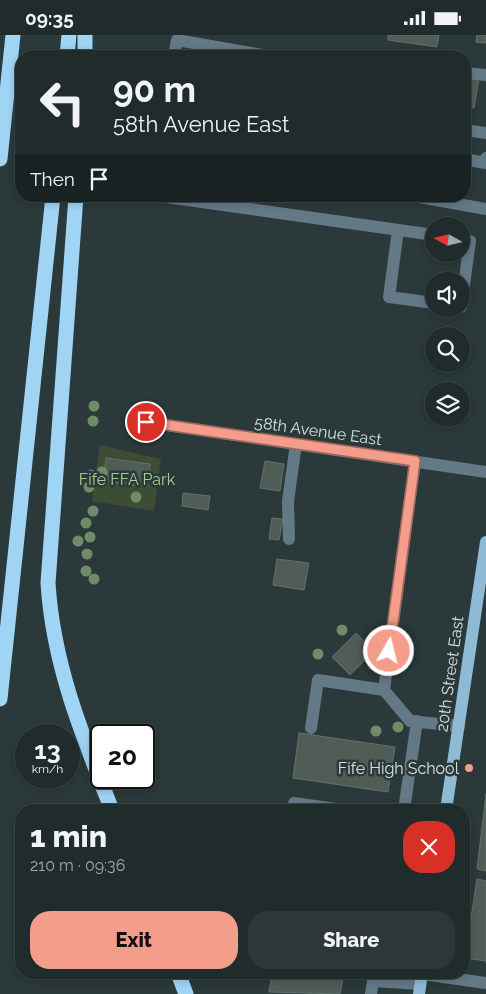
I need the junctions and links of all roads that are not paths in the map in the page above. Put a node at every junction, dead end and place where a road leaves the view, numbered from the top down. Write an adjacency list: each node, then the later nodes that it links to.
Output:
1 (13, 35): 10 (highway)
2 (70, 35): 4 (highway)
3 (85, 35): 5 (highway)
4 (68, 50)
5 (85, 50)
6 (175, 50): 7 (street)
7 (234, 50)
8 (471, 74): 9 (street)
9 (486, 75)
10 (6, 99): 13 (highway); 15 (highway)
11 (471, 131): 12 (street)
12 (486, 133)
13 (0, 137)
14 (486, 158): 16 (street)
15 (0, 159)
16 (471, 160)
17 (52, 202): 32 (highway)
18 (76, 202): 37 (highway)
19 (201, 202): 22 (street)
20 (447, 202): 21 (street)
21 (486, 209)
22 (398, 230): 23 (street); 24 (street)
23 (425, 234)
24 (425, 302)
25 (146, 422): 26 (street, 58th Avenue East)
26 (296, 444): 27 (street, 58th Avenue East); 29 (street)
27 (415, 461): 28 (street, 58th Avenue East); 31 (street)
28 (486, 472)
29 (289, 539)
30 (486, 542): 34 (main road, 20th Street East)
31 (384, 690): 33 (street); 35 (street)
32 (0, 699)
33 (417, 721): 34 (street); 39 (street)
34 (459, 726): 40 (main road, 20th Street East)
35 (311, 728)
36 (294, 803): 38 (street)
37 (110, 804)
38 (301, 804)
39 (405, 804)
40 (447, 804)
41 (180, 979): 46 (highway)
42 (374, 979): 47 (street)
43 (398, 979): 44 (street)
44 (421, 981): 45 (street)
45 (486, 983)
46 (186, 994)
47 (371, 994)

